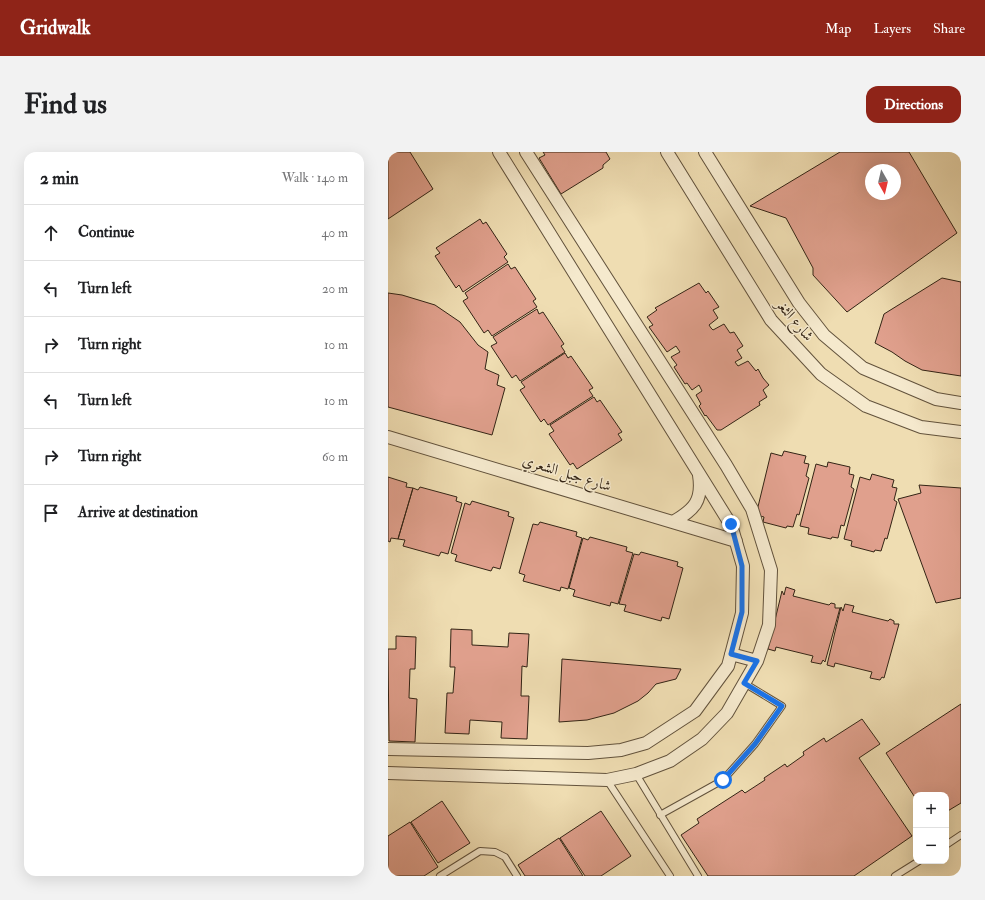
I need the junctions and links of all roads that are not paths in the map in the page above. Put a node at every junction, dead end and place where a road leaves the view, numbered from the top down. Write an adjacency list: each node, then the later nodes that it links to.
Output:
1 (499, 152): 8 (street)
2 (526, 152): 12 (street)
3 (666, 152): 6 (street, شارع الثغر)
4 (705, 152): 5 (street, شارع الثغر)
5 (961, 403)
6 (961, 432)
7 (388, 437): 9 (street, شارع جبل الشعري)
8 (699, 472): 9 (street); 10 (street)
9 (673, 522): 10 (street, شارع جبل الشعري)
10 (736, 541): 11 (street)
11 (731, 654): 12 (street); 14 (street)
12 (757, 661): 13 (street)
13 (744, 683): 16 (street); 18 (lane)
14 (388, 749)
15 (388, 773): 17 (street)
16 (636, 774): 17 (street); 18 (lane)
17 (607, 780): 24 (lane)
18 (660, 815): 25 (lane)
19 (961, 835): 20 (lane)
20 (949, 842)
21 (914, 864): 26 (lane)
22 (440, 876): 23 (lane)
23 (517, 876)
24 (670, 876)
25 (698, 876)
26 (895, 876)

